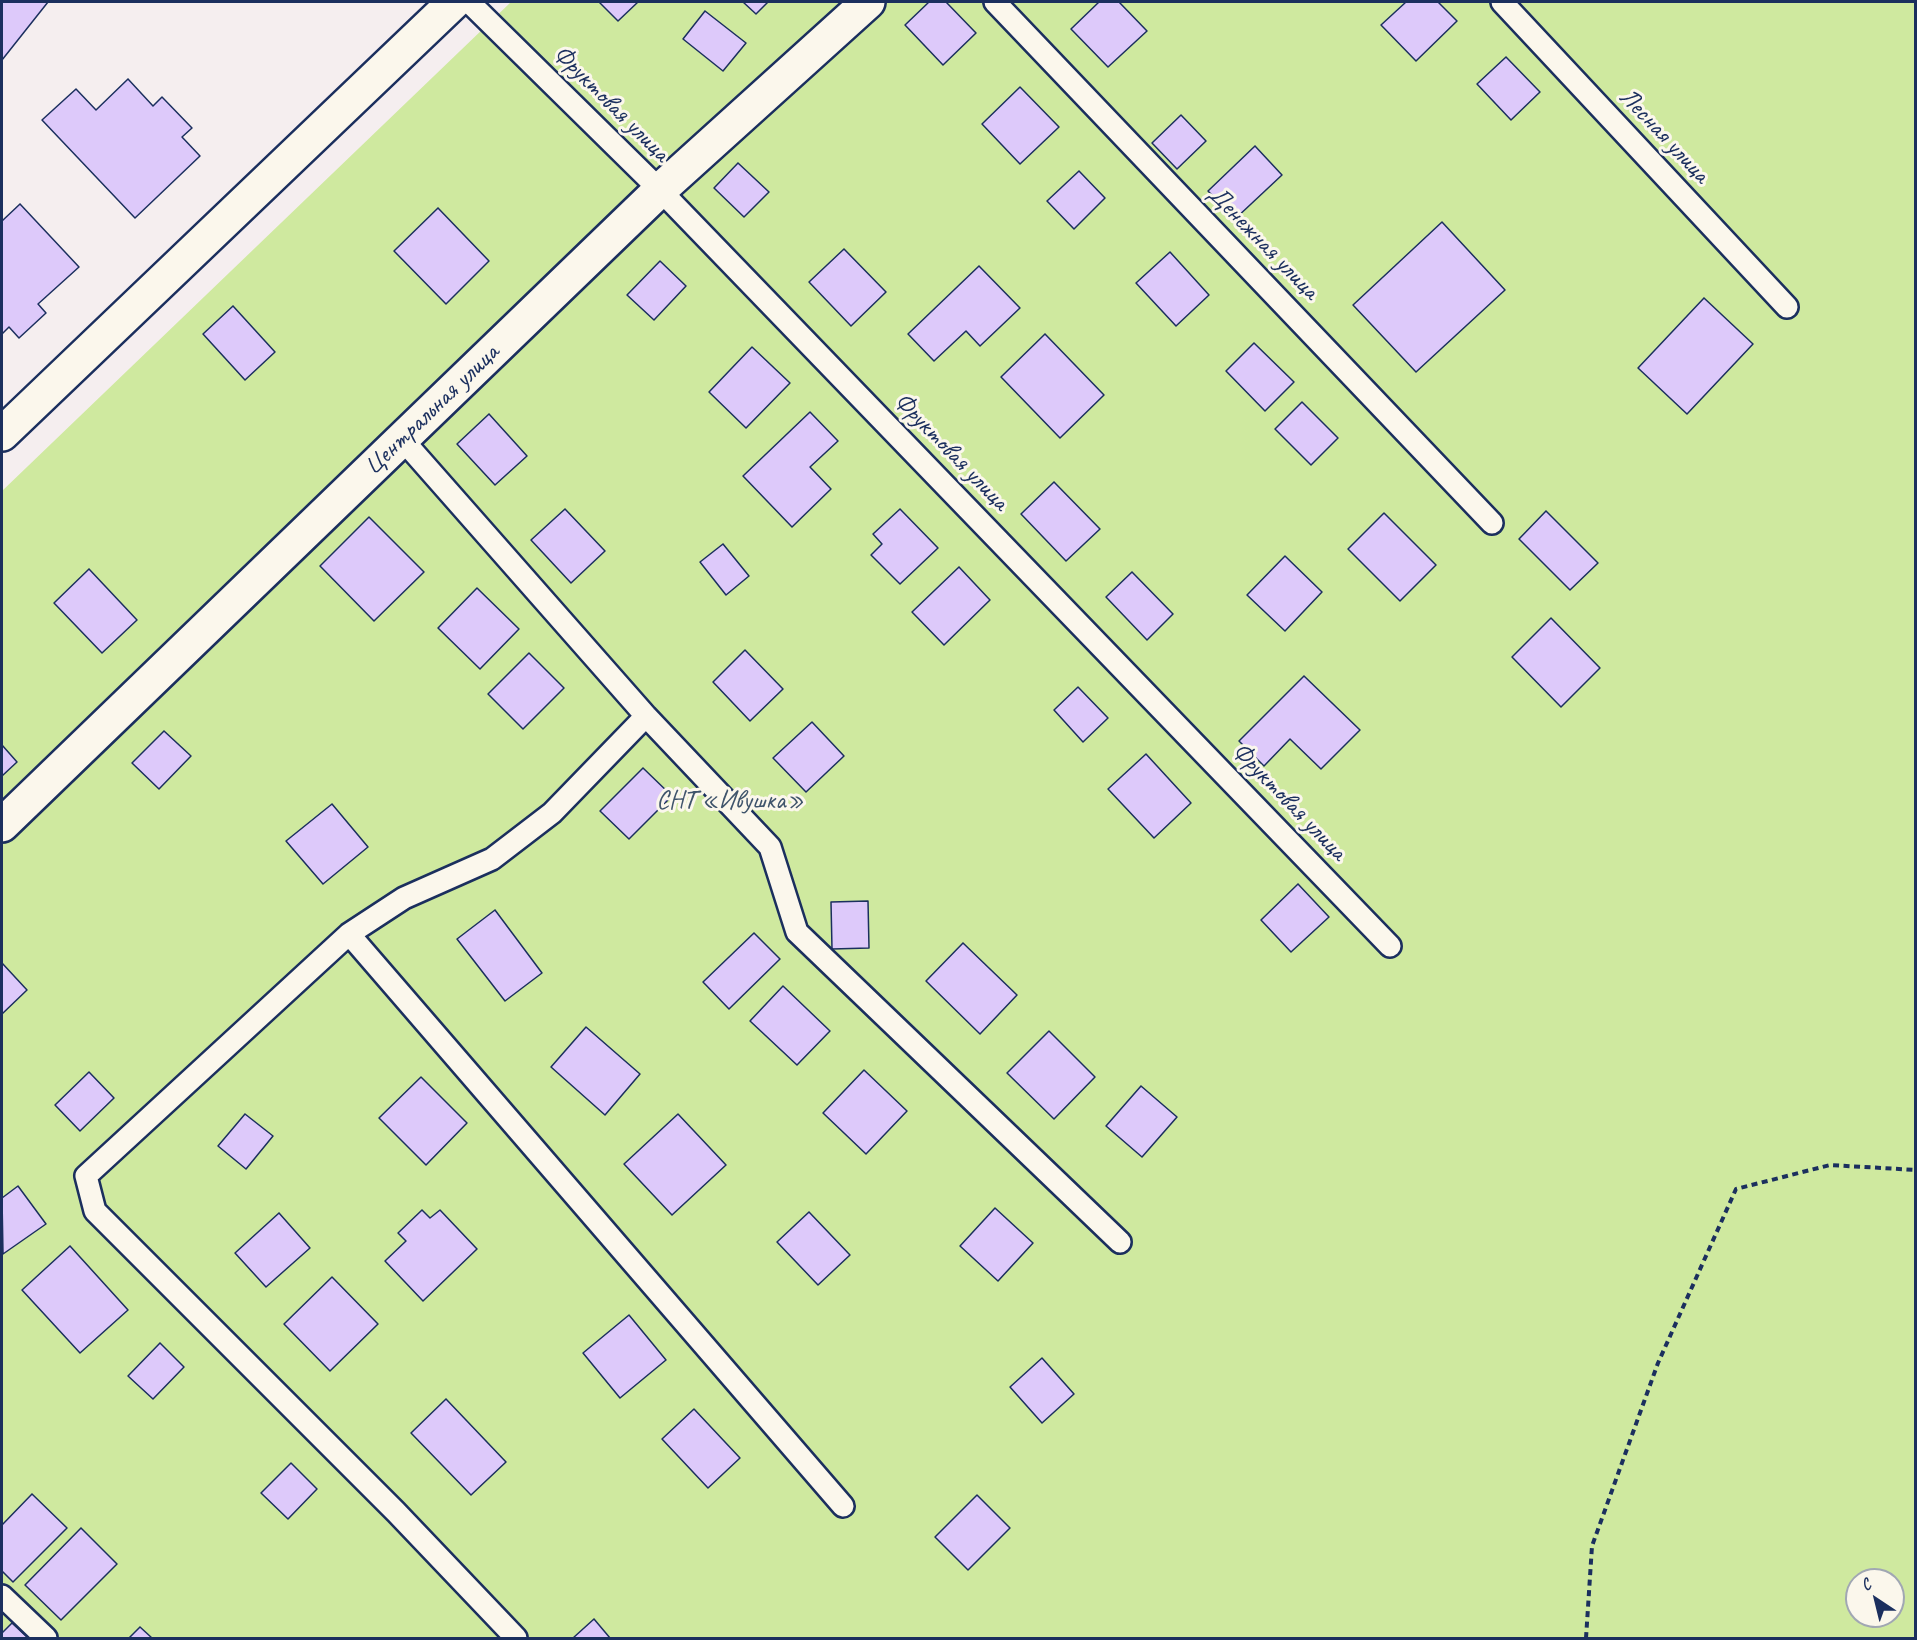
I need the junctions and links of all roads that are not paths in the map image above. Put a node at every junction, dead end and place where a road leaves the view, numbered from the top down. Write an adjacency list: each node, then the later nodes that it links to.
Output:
1 (454, 2): 8 (street)
2 (469, 2): 6 (lane, Фруктовая улица)
3 (868, 2): 6 (street, Центральная улица)
4 (995, 2): 10 (lane, Денежная улица)
5 (1502, 2): 7 (lane, Лесная улица)
6 (660, 190): 9 (street, Центральная улица); 14 (lane, Фруктовая улица)
7 (1787, 307)
8 (2, 434)
9 (402, 439): 11 (lane); 12 (street, Центральная улица)
10 (1491, 523)
11 (646, 716): 13 (lane); 15 (lane)
12 (2, 825)
13 (350, 934): 16 (lane); 19 (lane)
14 (1390, 946)
15 (1120, 1242)
16 (843, 1506)
17 (2, 1596): 18 (lane)
18 (46, 1638)
19 (516, 1638)

